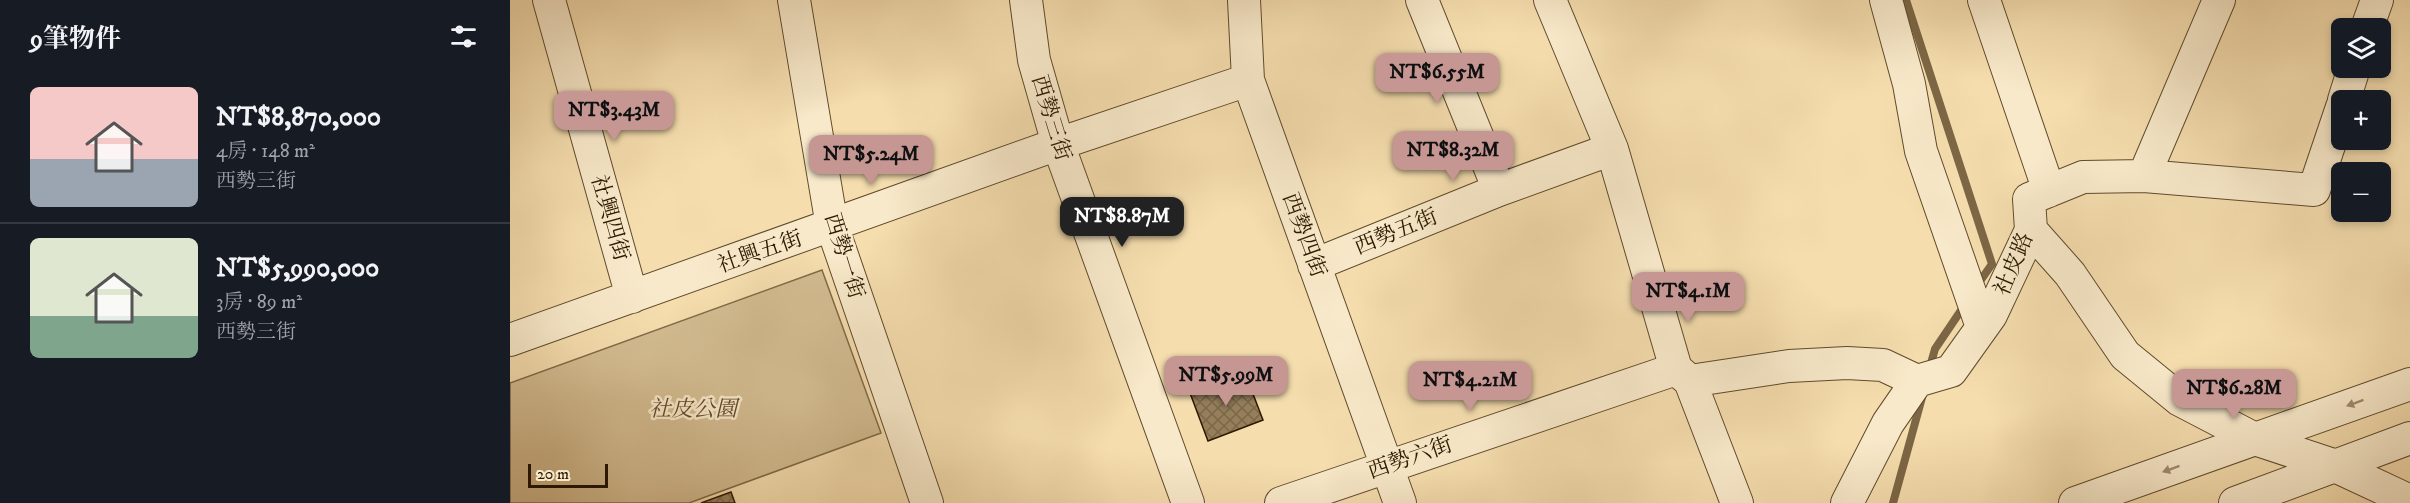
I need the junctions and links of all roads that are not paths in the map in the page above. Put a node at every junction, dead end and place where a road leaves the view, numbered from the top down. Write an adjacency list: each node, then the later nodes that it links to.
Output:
1 (549, 0): 22 (street, 社興四街)
2 (794, 0): 19 (street, 西勢一街)
3 (1026, 0): 14 (street, 西勢三街)
4 (1244, 0): 12 (street, 西勢四街)
5 (1422, 0): 17 (street)
6 (1550, 0): 15 (street)
7 (1886, 0): 23 (street)
8 (1984, 0): 18 (street)
9 (2219, 0): 16 (street)
10 (2377, 0): 11 (street)
11 (2371, 18)
12 (1248, 80): 14 (street, 社興五街); 21 (street, 西勢四街)
13 (2331, 140): 16 (street, 社皮路)
14 (1058, 144): 19 (street, 社興五街); 34 (street, 西勢三街)
15 (1612, 149): 17 (street, 西勢五街); 25 (street)
16 (2144, 177): 18 (street, 社皮路)
17 (1499, 190): 21 (street, 西勢五街)
18 (2049, 191): 20 (street, 社皮路)
19 (832, 226): 22 (street, 社興五街); 33 (street, 西勢一街)
20 (2031, 230): 23 (street, 社皮路); 29 (street)
21 (1314, 265): 31 (street, 西勢四街)
22 (632, 297): 24 (street, 社興五街)
23 (1983, 327): 26 (street, 社皮路)
24 (510, 340)
25 (1683, 375): 26 (street, 西勢六街); 31 (street, 西勢六街); 37 (street)
26 (1917, 381): 38 (street)
27 (2410, 384): 29 (street, one-way to 29)
28 (2410, 438): 30 (street)
29 (2255, 439): 30 (street); 39 (street, one-way to 39)
30 (2333, 465): 32 (street); 40 (street)
31 (1386, 466): 35 (street, 西勢六街); 36 (street, 西勢四街)
32 (2410, 501)
33 (927, 503)
34 (1188, 503)
35 (1281, 503)
36 (1400, 503)
37 (1737, 503)
38 (1847, 503)
39 (2075, 503)
40 (2235, 503)

